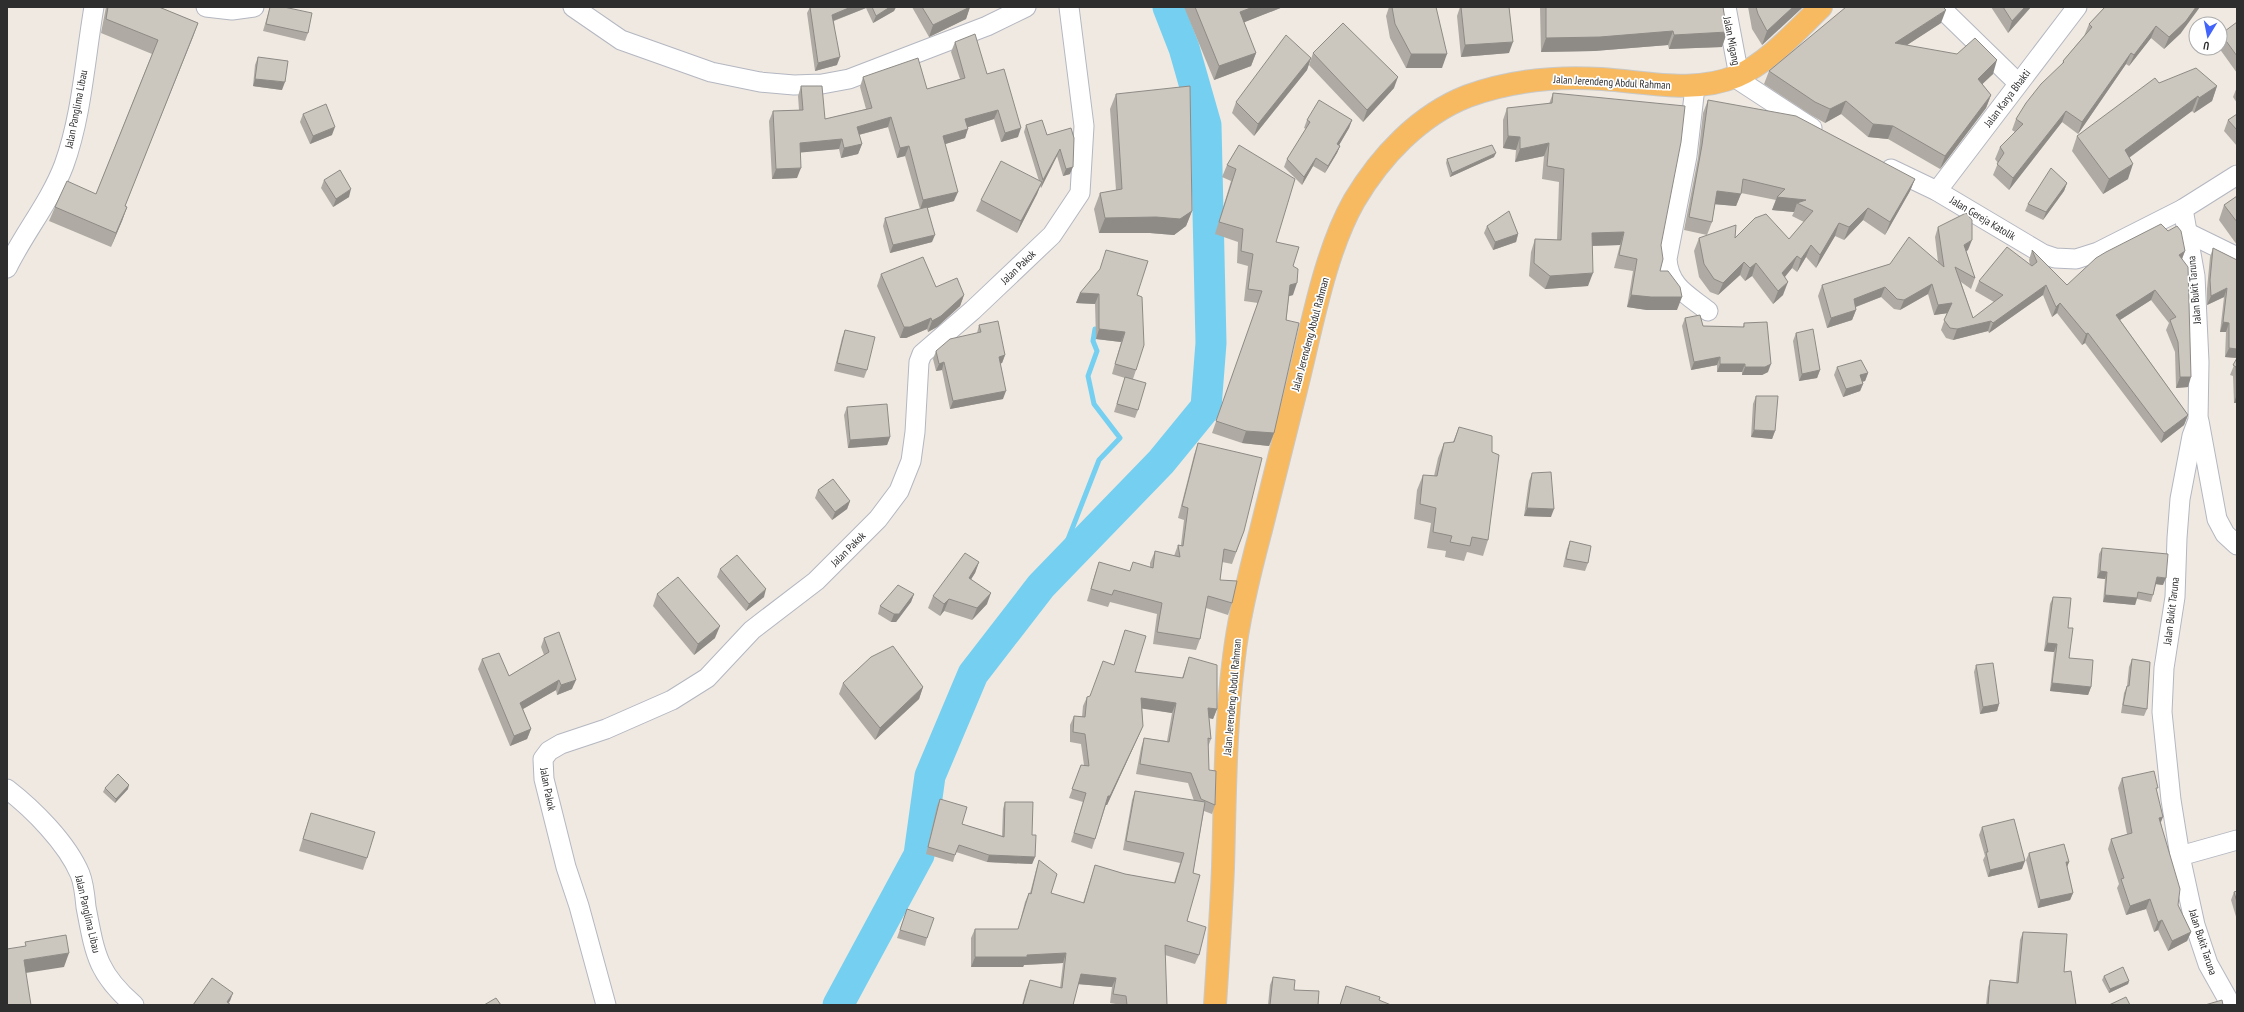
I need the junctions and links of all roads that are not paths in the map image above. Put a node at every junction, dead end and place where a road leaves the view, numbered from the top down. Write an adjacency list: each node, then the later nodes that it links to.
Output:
1 (94, 7): 21 (street, Jalan Panglima Libau)
2 (206, 7): 3 (street)
3 (254, 7)
4 (573, 7): 5 (street)
5 (1026, 7)
6 (1069, 7): 29 (street, Jalan Pakok)
7 (1726, 7): 11 (street, Jalan Migang)
8 (1822, 7): 11 (highway, Jalan Jerendeng Abdul Rahman)
9 (1940, 7): 12 (street)
10 (2077, 7): 12 (street, Jalan Karya Bhakti)
11 (1736, 76): 13 (highway, Jalan Jerendeng Abdul Rahman); 14 (street)
12 (2018, 83): 17 (street, Jalan Karya Bhakti)
13 (1695, 86): 22 (street); 30 (highway, Jalan Jerendeng Abdul Rahman)
14 (1831, 138)
15 (1873, 159): 17 (street, Jalan Gereja Katolik)
16 (2237, 175): 18 (street, Jalan Gereja Katolik)
17 (1937, 191): 18 (street, Jalan Gereja Katolik)
18 (2183, 209): 19 (street, Jalan Bukit Taruna)
19 (2188, 234): 20 (street); 23 (street, Jalan Bukit Taruna)
20 (2237, 258)
21 (7, 268)
22 (1708, 311)
23 (2198, 420): 24 (street); 27 (street, Jalan Bukit Taruna)
24 (2237, 545)
25 (7, 789): 28 (street, Jalan Panglima Libau)
26 (2237, 840): 27 (street)
27 (2180, 856): 31 (street, Jalan Bukit Taruna)
28 (134, 1005)
29 (606, 1005)
30 (1215, 1005)
31 (2231, 1005)

